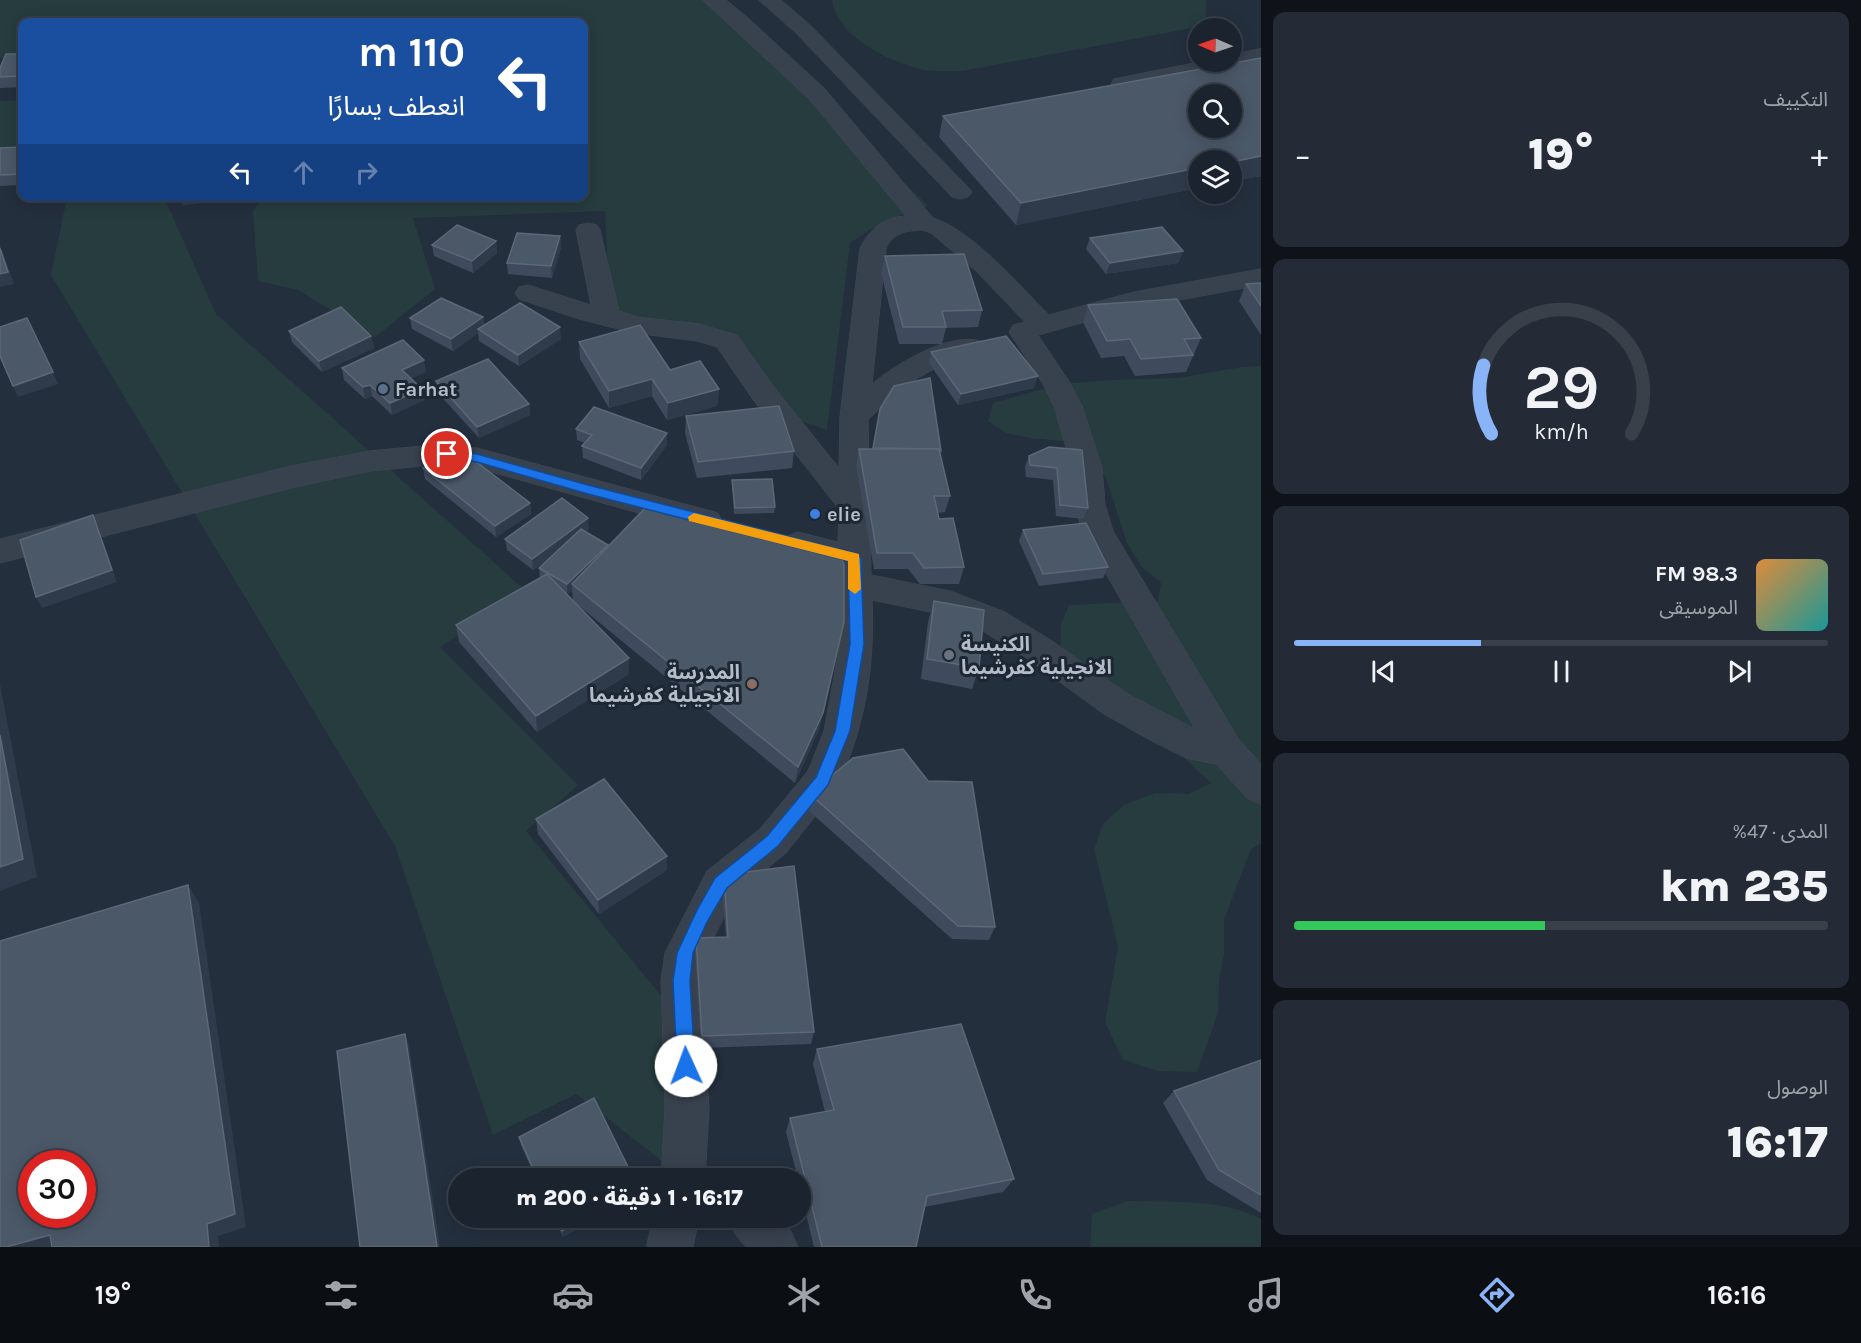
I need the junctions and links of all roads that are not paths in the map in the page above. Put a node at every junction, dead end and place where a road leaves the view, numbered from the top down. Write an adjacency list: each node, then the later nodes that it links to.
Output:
1 (713, 0): 6 (street)
2 (769, 0): 5 (street)
3 (1261, 55): 4 (street)
4 (1105, 88)
5 (960, 192)
6 (924, 223): 9 (street); 14 (street)
7 (588, 230): 12 (street)
8 (1261, 276): 11 (street)
9 (1011, 291): 11 (street); 13 (street)
10 (528, 292): 12 (street)
11 (1134, 300): 13 (street)
12 (607, 316): 17 (street)
13 (1015, 334): 15 (street); 22 (street)
14 (864, 342): 15 (street); 16 (street)
15 (915, 367): 16 (street)
16 (854, 417): 17 (street)
17 (853, 506): 21 (street)
18 (734, 528): 20 (street)
19 (768, 537): 21 (street)
20 (0, 551)
21 (854, 571): 22 (street); 24 (street)
22 (1226, 751): 23 (street)
23 (1261, 788)
24 (684, 1168)
25 (674, 1228): 27 (street)
26 (759, 1228): 28 (street)
27 (670, 1247)
28 (775, 1247)

